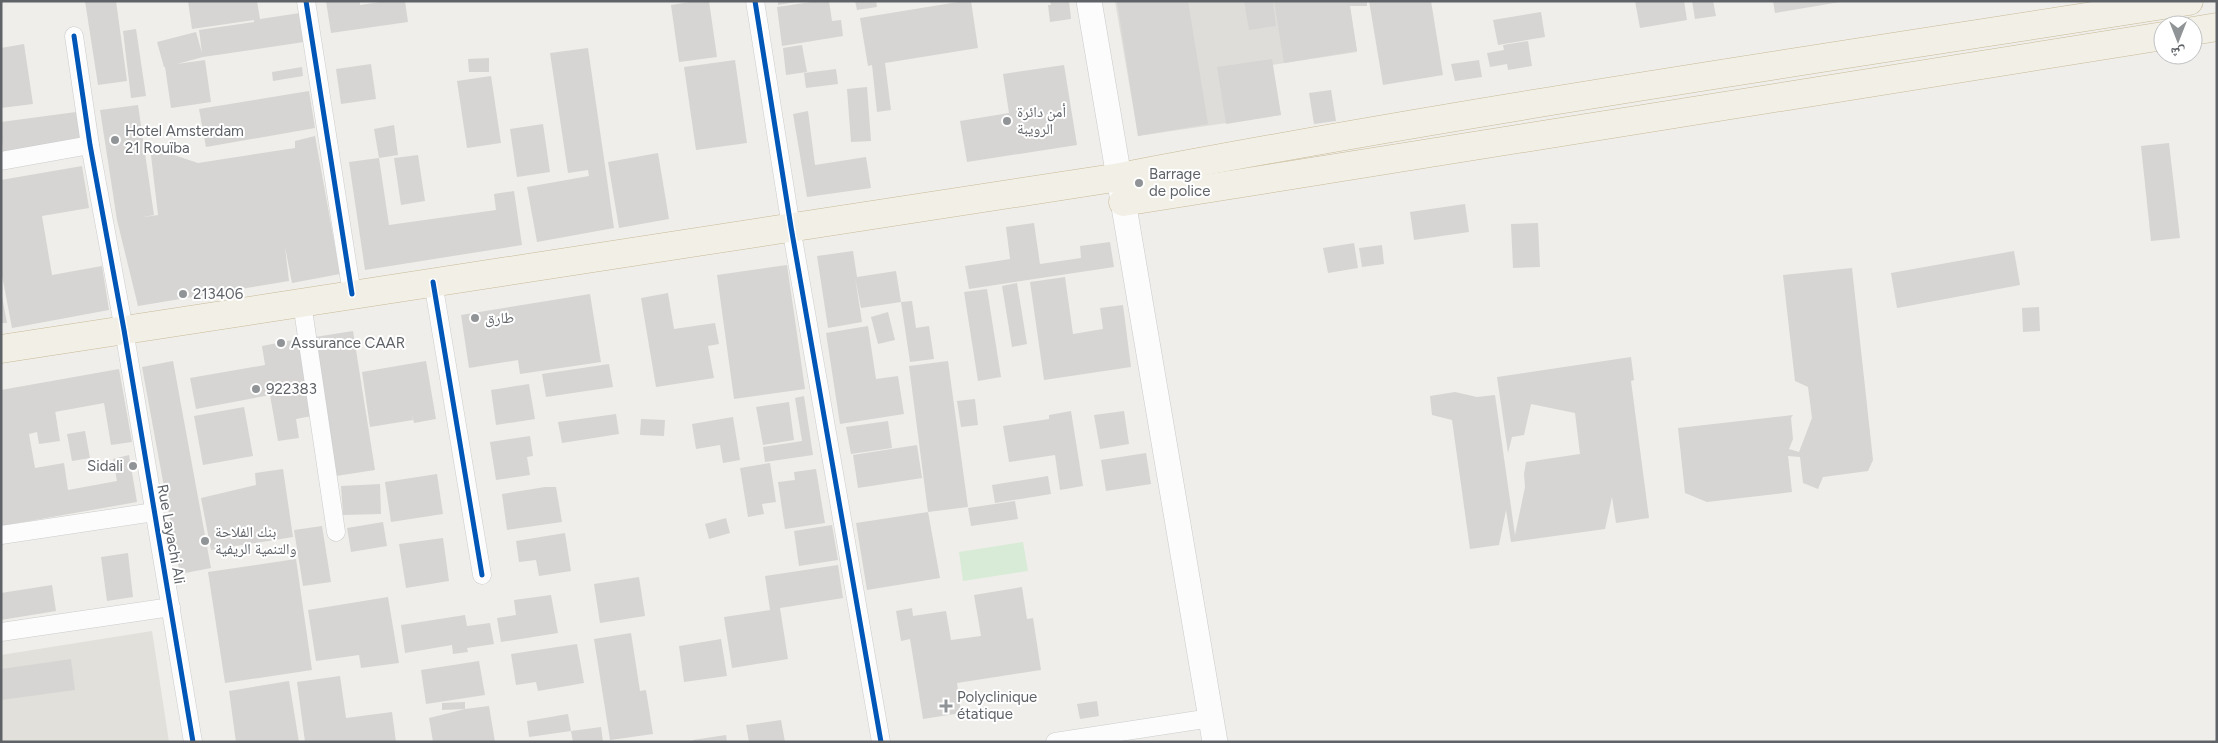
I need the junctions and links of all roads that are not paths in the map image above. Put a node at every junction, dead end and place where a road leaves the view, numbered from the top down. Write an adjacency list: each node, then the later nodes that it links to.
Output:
1 (306, 1): 14 (street)
2 (754, 1): 12 (street)
3 (2189, 1): 11 (highway)
4 (1091, 11): 11 (main road)
5 (2217, 27): 6 (highway)
6 (2203, 29)
7 (74, 36): 9 (street, Rue Layachi Ali)
8 (2153, 37): 11 (highway)
9 (90, 145): 10 (street); 16 (street, Rue Layachi Ali)
10 (1, 160)
11 (1122, 189): 12 (highway); 24 (main road)
12 (791, 227): 13 (highway); 26 (street)
13 (433, 282): 14 (highway); 21 (street)
14 (352, 294): 15 (highway)
15 (302, 302): 16 (highway); 19 (street)
16 (124, 330): 17 (highway); 18 (street, Rue Layachi Ali)
17 (1, 349)
18 (154, 512): 20 (street); 22 (street, Rue Layachi Ali)
19 (336, 532)
20 (1, 535)
21 (482, 574)
22 (170, 607): 23 (street); 25 (street, Rue Layachi Ali)
23 (1, 632)
24 (1213, 730): 27 (street)
25 (193, 742)
26 (881, 742)
27 (1055, 742)

